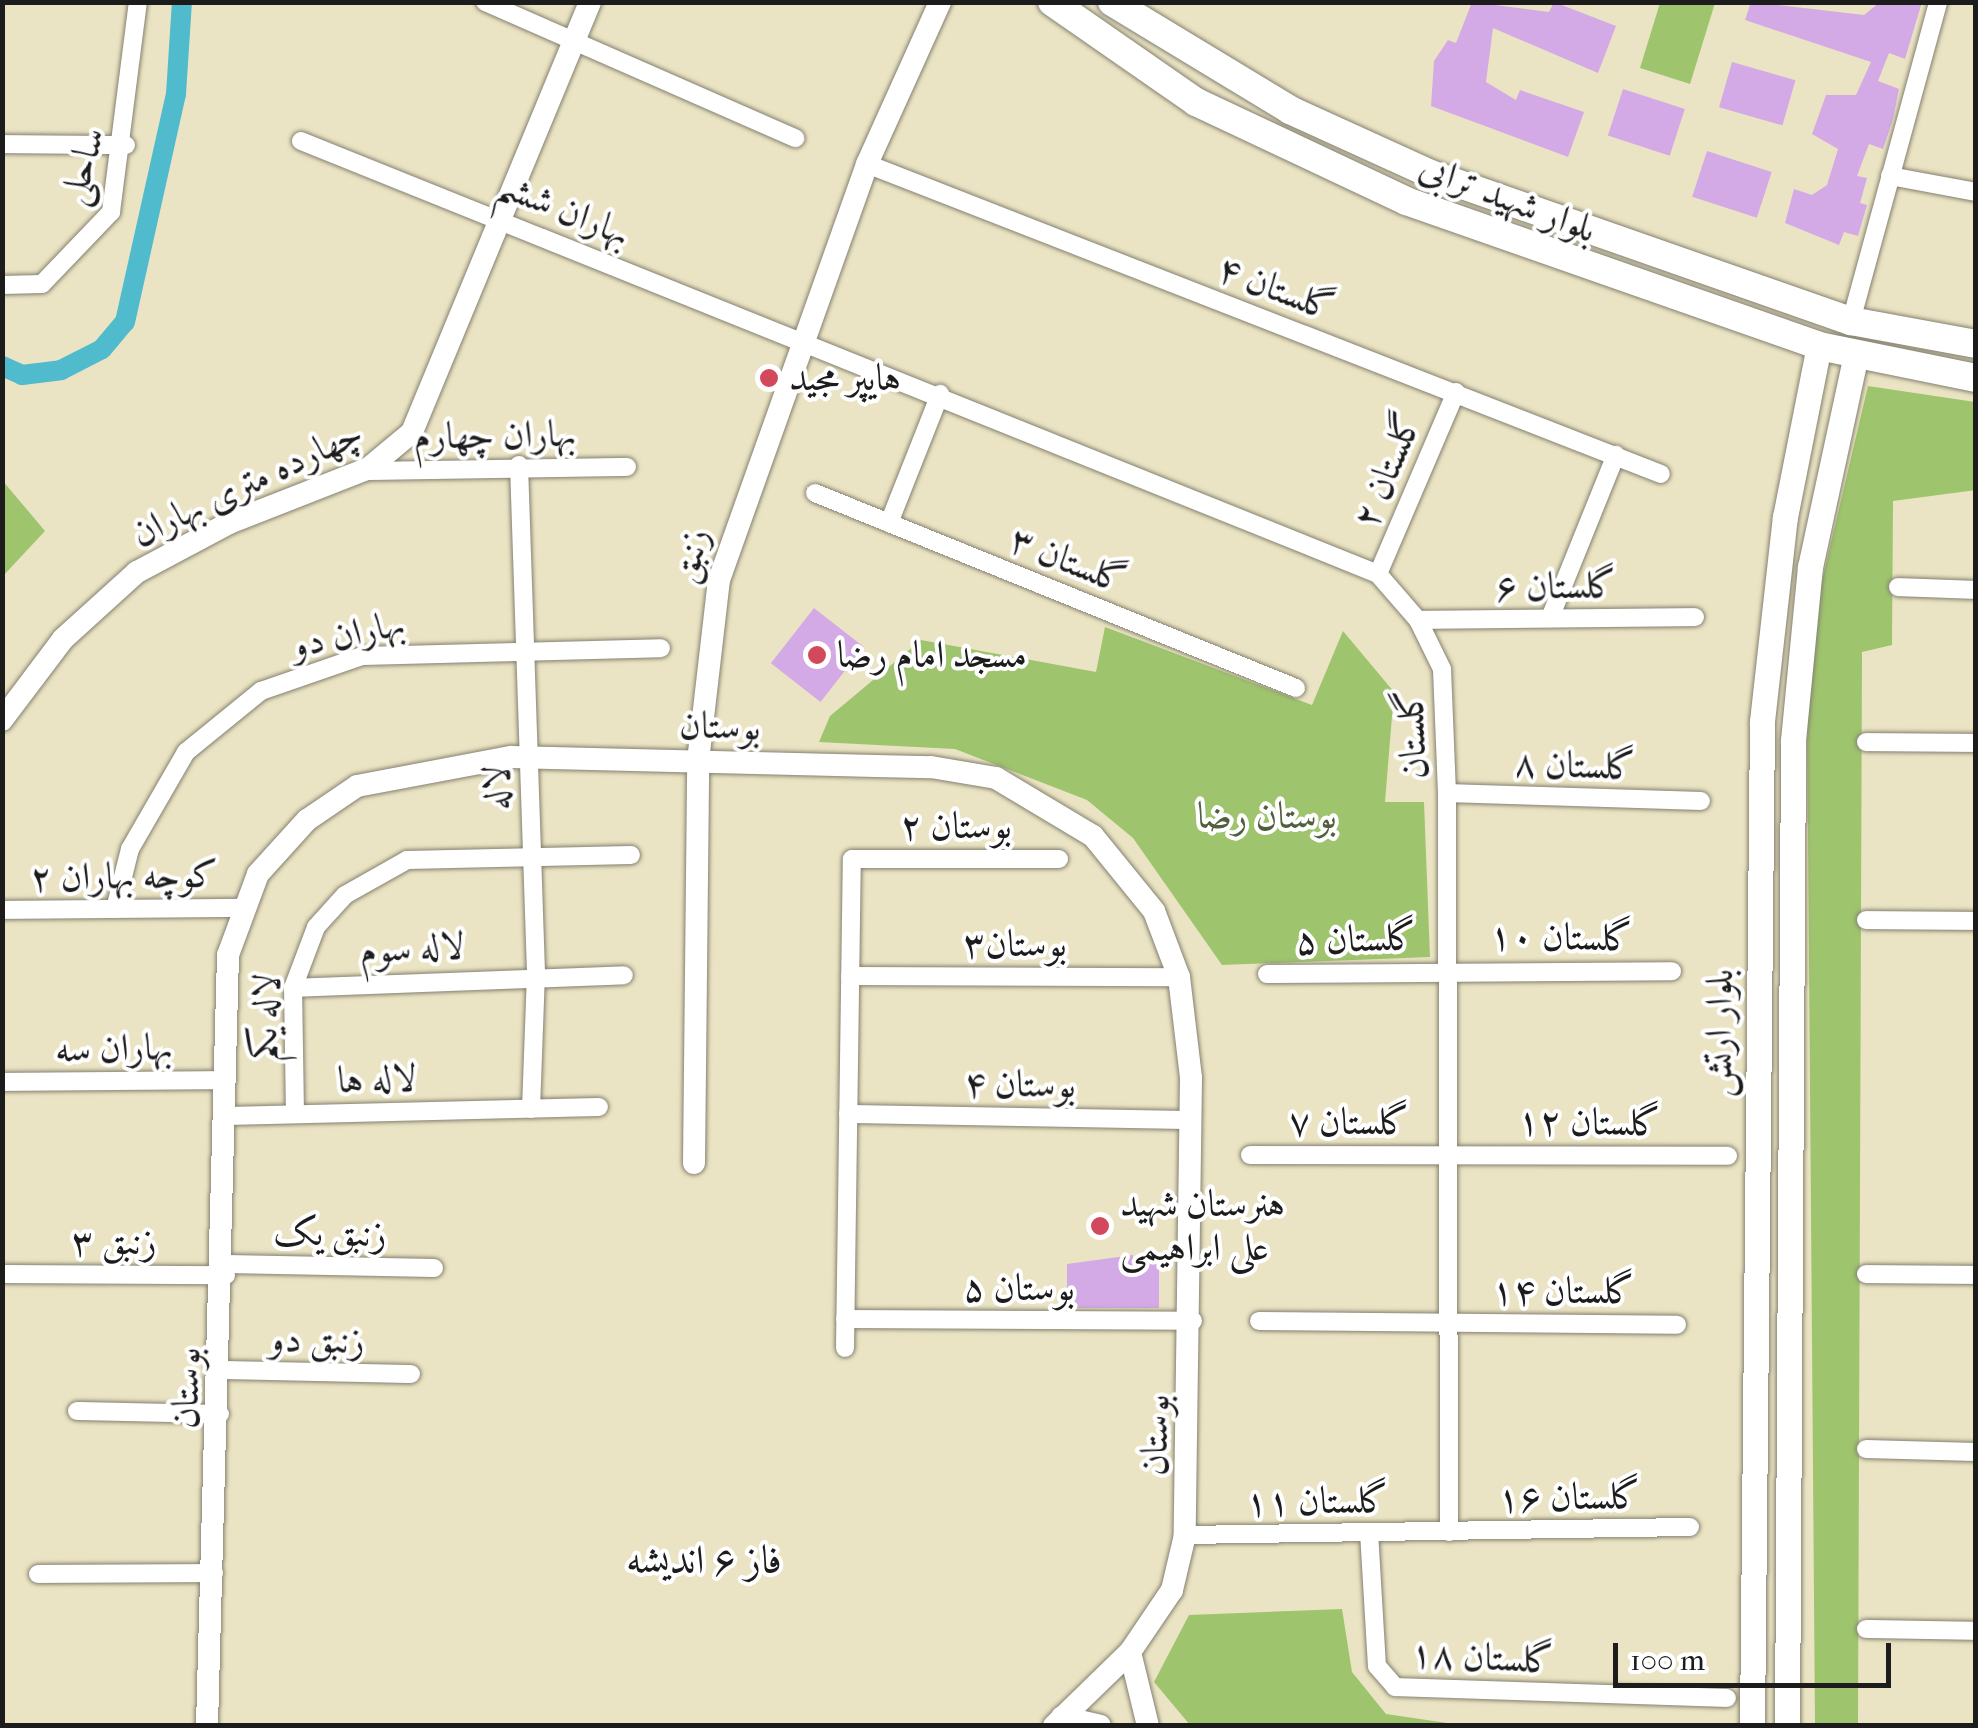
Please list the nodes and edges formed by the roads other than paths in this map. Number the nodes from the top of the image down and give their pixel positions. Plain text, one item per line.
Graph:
1 (138, 2) edge
2 (485, 2) edge
3 (590, 2) edge
4 (940, 2) edge
5 (1052, 2) edge
6 (1112, 2) edge
7 (1938, 2) edge
8 (574, 39) junction
9 (795, 138) dead end
10 (301, 141) dead end
11 (2, 144) edge
12 (126, 144) junction
13 (867, 164) junction
14 (1890, 176) junction
15 (1976, 192) edge
16 (503, 219) junction
17 (2, 286) edge
18 (1851, 321) junction
19 (802, 340) junction
20 (1976, 344) edge
21 (1819, 346) junction
22 (1856, 355) junction
23 (1976, 378) edge
24 (1456, 392) junction
25 (940, 394) junction
26 (1616, 455) junction
27 (519, 465) junction
28 (627, 467) dead end
29 (363, 471) junction
30 (1661, 474) dead end
31 (815, 494) dead end
32 (889, 523) junction
33 (1378, 574) junction
34 (1898, 587) dead end
35 (1976, 590) edge
36 (1695, 617) dead end
37 (1550, 618) junction
38 (1418, 620) junction
39 (525, 648) junction
40 (661, 648) dead end
41 (1296, 688) dead end
42 (2, 720) edge
43 (1866, 742) dead end
44 (1976, 743) edge
45 (528, 757) junction
46 (698, 761) junction
47 (1447, 794) junction
48 (1700, 802) dead end
49 (532, 853) junction
50 (631, 855) dead end
51 (1059, 859) dead end
52 (246, 908) junction
53 (115, 909) junction
54 (2, 910) edge
55 (1866, 920) dead end
56 (1976, 921) edge
57 (1448, 968) junction
58 (1672, 971) dead end
59 (536, 974) junction
60 (1267, 974) dead end
61 (624, 975) dead end
62 (850, 976) junction
63 (1179, 977) junction
64 (292, 988) junction
65 (226, 1080) junction
66 (2, 1082) edge
67 (600, 1107) dead end
68 (531, 1109) junction
69 (295, 1114) junction
70 (848, 1114) junction
71 (226, 1116) junction
72 (1191, 1120) junction
73 (1449, 1153) junction
74 (1789, 1153) junction
75 (1741, 1154) junction
76 (1250, 1155) dead end
77 (694, 1164) dead end
78 (434, 1268) dead end
79 (226, 1270) junction
80 (2, 1274) edge
81 (1866, 1274) dead end
82 (1976, 1275) edge
83 (845, 1319) junction
84 (1193, 1321) junction
85 (1259, 1321) dead end
86 (1449, 1323) junction
87 (1677, 1325) dead end
88 (845, 1348) dead end
89 (222, 1370) junction
90 (411, 1374) dead end
91 (78, 1411) dead end
92 (220, 1414) junction
93 (1866, 1449) dead end
94 (1976, 1452) edge
95 (1690, 1528) dead end
96 (1368, 1532) junction
97 (1449, 1532) junction
98 (1185, 1534) junction
99 (38, 1574) dead end
100 (214, 1574) junction
101 (1866, 1628) dead end
102 (1976, 1631) edge
103 (1130, 1652) junction
104 (1727, 1698) dead end
105 (1058, 1721) edge
106 (206, 1726) edge
107 (1100, 1726) edge
108 (1148, 1726) edge
109 (1752, 1726) edge
110 (1787, 1726) edge

1 - 12 street, ساحلی
2 - 8 street
3 - 8 street, چهارده متری بهاران
4 - 13 street, زنبق
5 - 21 main road, بلوار شهید ترابی
6 - 18 main road, بلوار شهید ترابی
7 - 14 street
8 - 9 street
8 - 16 street, چهارده متری بهاران
10 - 16 street, بهاران ششم
11 - 12 street
12 - 17 street, ساحلی
13 - 19 street, زنبق
13 - 24 street, گلستان ۴
14 - 15 street
14 - 18 street
16 - 19 street, بهاران ششم
16 - 29 street, چهارده متری بهاران
18 - 20 main road, بلوار شهید ترابی
18 - 21 main road
18 - 22 main road
19 - 25 street, گلستان
19 - 46 street, زنبق
21 - 22 main road, بلوار شهید ترابی
21 - 75 main road, بلوار ارتش
22 - 23 main road, بلوار شهید ترابی
22 - 74 main road, بلوار ارتش
24 - 26 street, گلستان ۴
24 - 33 street, گلستان ۲
25 - 32 street
25 - 33 street, گلستان
26 - 30 street, گلستان ۴
26 - 37 street
27 - 28 street, بهاران چهارم
27 - 29 street, بهاران چهارم
27 - 39 street, لاله
29 - 42 street, چهارده متری بهاران
31 - 32 street, گلستان ۳
32 - 41 street, گلستان ۳
33 - 38 street, گلستان
34 - 35 street
36 - 37 street, گلستان ۶
37 - 38 street, گلستان ۶
38 - 47 street, گلستان
39 - 40 street, بهاران دو
39 - 45 street, لاله
39 - 53 street, بهاران دو
43 - 44 street
45 - 46 street, بوستان
45 - 49 street, لاله
45 - 52 street, بوستان
46 - 63 street, بوستان
46 - 77 street, زنبق
47 - 48 street, گلستان ۸
47 - 57 street, گلستان
49 - 50 street, لاله یکم
49 - 59 street, لاله
49 - 64 street, لاله یکم
51 - 62 street, بوستان ۲
52 - 53 street, کوچه بهاران ۲
52 - 65 street, بوستان
53 - 54 street, کوچه بهاران ۲
55 - 56 street
57 - 58 street, گلستان ۱۰
57 - 60 street, گلستان ۵
57 - 73 street, گلستان
59 - 61 street, لاله سوم
59 - 64 street, لاله سوم
59 - 68 street, لاله
62 - 63 street, بوستان۳
62 - 70 street
63 - 72 street, بوستان
64 - 69 street, لاله یکم
65 - 66 street, بهاران سه
65 - 71 street, بوستان
67 - 68 street, لاله ها
68 - 69 street, لاله ها
69 - 71 street, لاله ها
70 - 72 street, بوستان ۴
70 - 83 street
71 - 79 street, بوستان
72 - 84 street, بوستان
73 - 75 street, گلستان ۱۲
73 - 76 street, گلستان ۷
73 - 86 street, گلستان
74 - 75 main road
74 - 110 main road, بلوار ارتش
75 - 109 main road, بلوار ارتش
78 - 79 street, زنبق یک
79 - 80 street, زنبق ۳
79 - 89 street, بوستان
81 - 82 street
83 - 84 street, بوستان ۵
83 - 88 street
84 - 98 street, بوستان
85 - 86 street, گلستان ۱۴
86 - 87 street, گلستان ۱۴
86 - 97 street, گلستان
89 - 90 street, زنبق دو
89 - 92 street, بوستان
91 - 92 street
92 - 100 street, بوستان
93 - 94 street
95 - 97 street, گلستان ۱۶
96 - 97 street, گلستان ۱۱
96 - 98 street, گلستان ۱۱
96 - 104 street, گلستان ۱۸
98 - 103 street, بوستان
99 - 100 street
100 - 106 street, بوستان
101 - 102 street
103 - 105 street, بوستان
103 - 108 street
105 - 107 street

